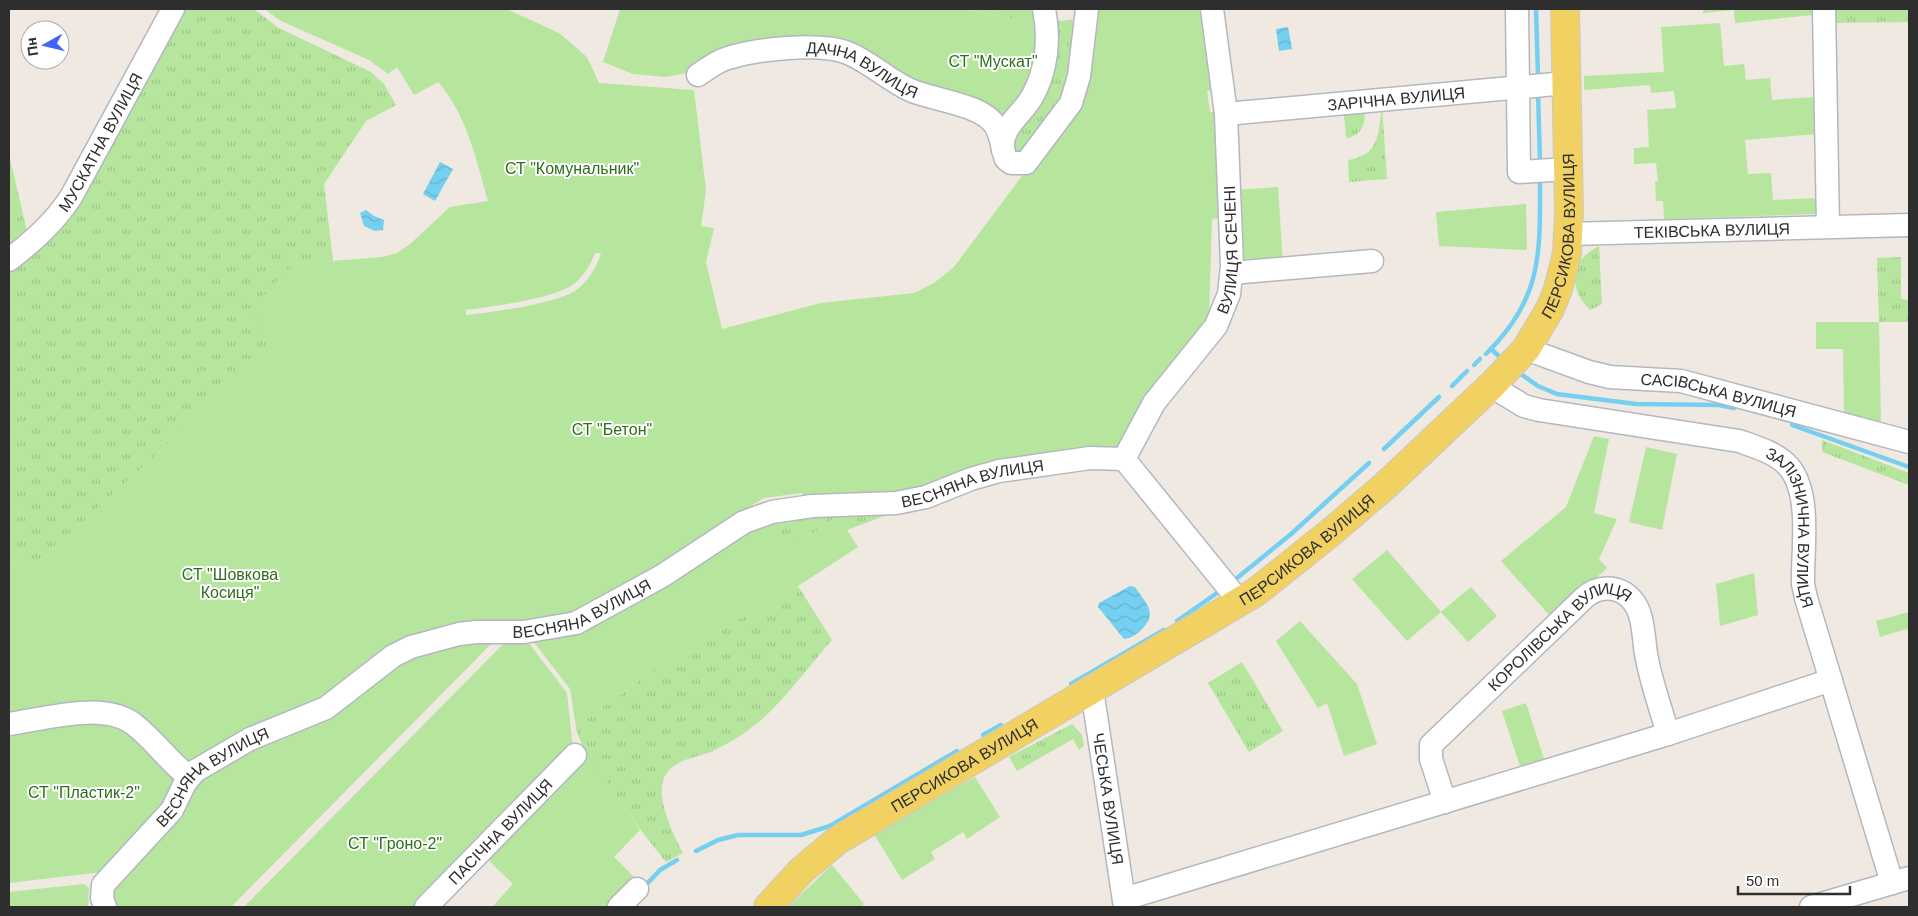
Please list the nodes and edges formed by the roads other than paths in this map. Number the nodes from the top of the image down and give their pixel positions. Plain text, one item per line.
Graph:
1 (173, 9) edge
2 (1044, 9) edge
3 (1087, 9) edge
4 (1212, 9) edge
5 (1517, 9) edge
6 (1564, 9) edge
7 (1824, 9) edge
8 (698, 75) dead end
9 (1566, 83) junction
10 (1518, 87) junction
11 (1226, 114) junction
12 (1004, 154) junction
13 (1568, 169) junction
14 (1909, 225) edge
15 (1828, 226) junction
16 (1567, 244) junction
17 (9, 260) edge
18 (1372, 261) dead end
19 (1232, 273) junction
20 (1526, 349) junction
21 (1491, 386) junction
22 (1909, 442) edge
23 (1124, 459) junction
24 (1240, 602) junction
25 (1831, 680) junction
26 (1092, 690) junction
27 (9, 724) edge
28 (1668, 734) junction
29 (575, 755) dead end
30 (189, 777) junction
31 (1445, 802) junction
32 (1901, 880) edge
33 (637, 889) dead end
34 (1124, 903) edge
35 (105, 907) edge
36 (426, 907) edge
37 (619, 907) edge
38 (768, 907) edge
39 (1811, 907) edge

1 - 17 street, МУСКАТНА ВУЛИЦЯ
2 - 12 street
3 - 12 street
4 - 11 street, ВУЛИЦЯ СЕЧЕНІ
5 - 10 street
6 - 9 main road, ПЕРСИКОВА ВУЛИЦЯ
7 - 15 street
8 - 12 street, ДАЧНА ВУЛИЦЯ
9 - 10 street, ЗАРІЧНА ВУЛИЦЯ
9 - 13 main road, ПЕРСИКОВА ВУЛИЦЯ
10 - 11 street, ЗАРІЧНА ВУЛИЦЯ
10 - 13 street
11 - 19 street, ВУЛИЦЯ СЕЧЕНІ
13 - 16 main road, ПЕРСИКОВА ВУЛИЦЯ
14 - 15 street, ТЕКІВСЬКА ВУЛИЦЯ
15 - 16 street, ТЕКІВСЬКА ВУЛИЦЯ
16 - 20 main road, ПЕРСИКОВА ВУЛИЦЯ
18 - 19 street
19 - 23 street, ВУЛИЦЯ СЕЧЕНІ
20 - 21 main road, ПЕРСИКОВА ВУЛИЦЯ
20 - 22 street, САСІВСЬКА ВУЛИЦЯ
21 - 24 main road, ПЕРСИКОВА ВУЛИЦЯ
21 - 25 street, ЗАЛІЗНИЧНА ВУЛИЦЯ
23 - 24 street
23 - 30 street, ВЕСНЯНА ВУЛИЦЯ
24 - 26 main road, ПЕРСИКОВА ВУЛИЦЯ
25 - 28 street
25 - 32 street, ЗАЛІЗНИЧНА ВУЛИЦЯ
26 - 34 street, ЧЕСЬКА ВУЛИЦЯ
26 - 38 main road, ПЕРСИКОВА ВУЛИЦЯ
27 - 30 street
28 - 31 street
28 - 31 street, КОРОЛІВСЬКА ВУЛИЦЯ
29 - 36 street, ПАСІЧНА ВУЛИЦЯ
30 - 35 street, ВЕСНЯНА ВУЛИЦЯ
31 - 34 street
32 - 39 street
33 - 37 street

